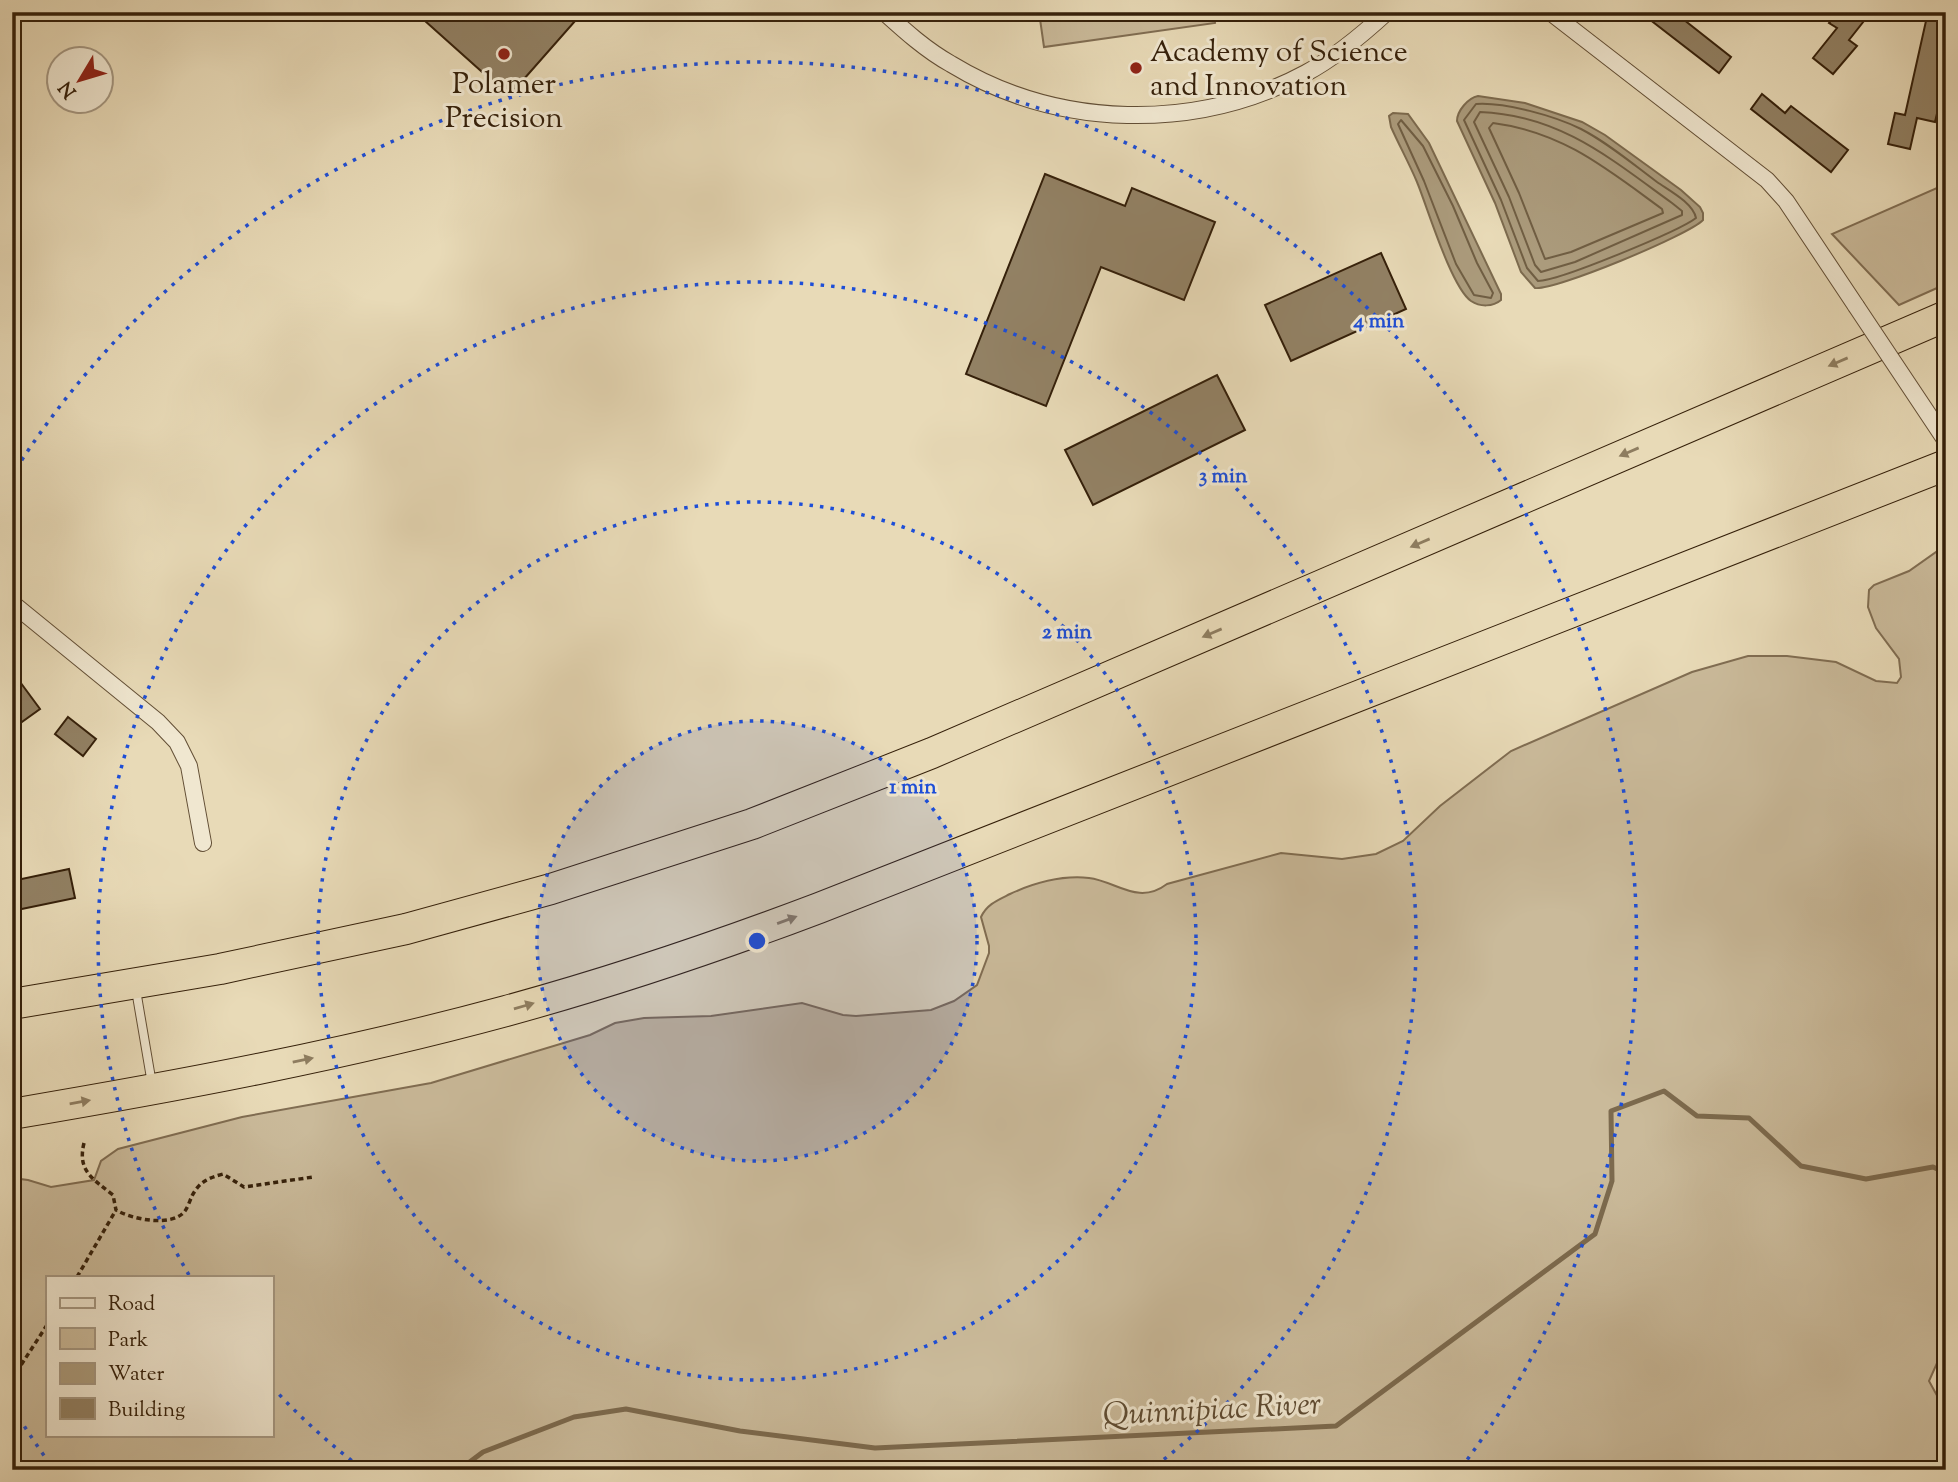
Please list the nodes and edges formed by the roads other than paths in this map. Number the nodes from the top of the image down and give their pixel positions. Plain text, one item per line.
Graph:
1 (884, 12) edge
2 (1387, 12) edge
3 (1550, 12) edge
4 (1946, 316) edge
5 (1946, 441) edge
6 (1946, 465) edge
7 (12, 603) edge
8 (203, 843) dead end
9 (135, 984) junction
10 (12, 1004) edge
11 (152, 1089) junction
12 (12, 1114) edge

1 - 2 street
3 - 5 street, bridge
4 -> 9 highway
11 -> 6 highway
7 - 8 street
9 - 10 highway
9 - 11 lane
12 -> 11 highway

